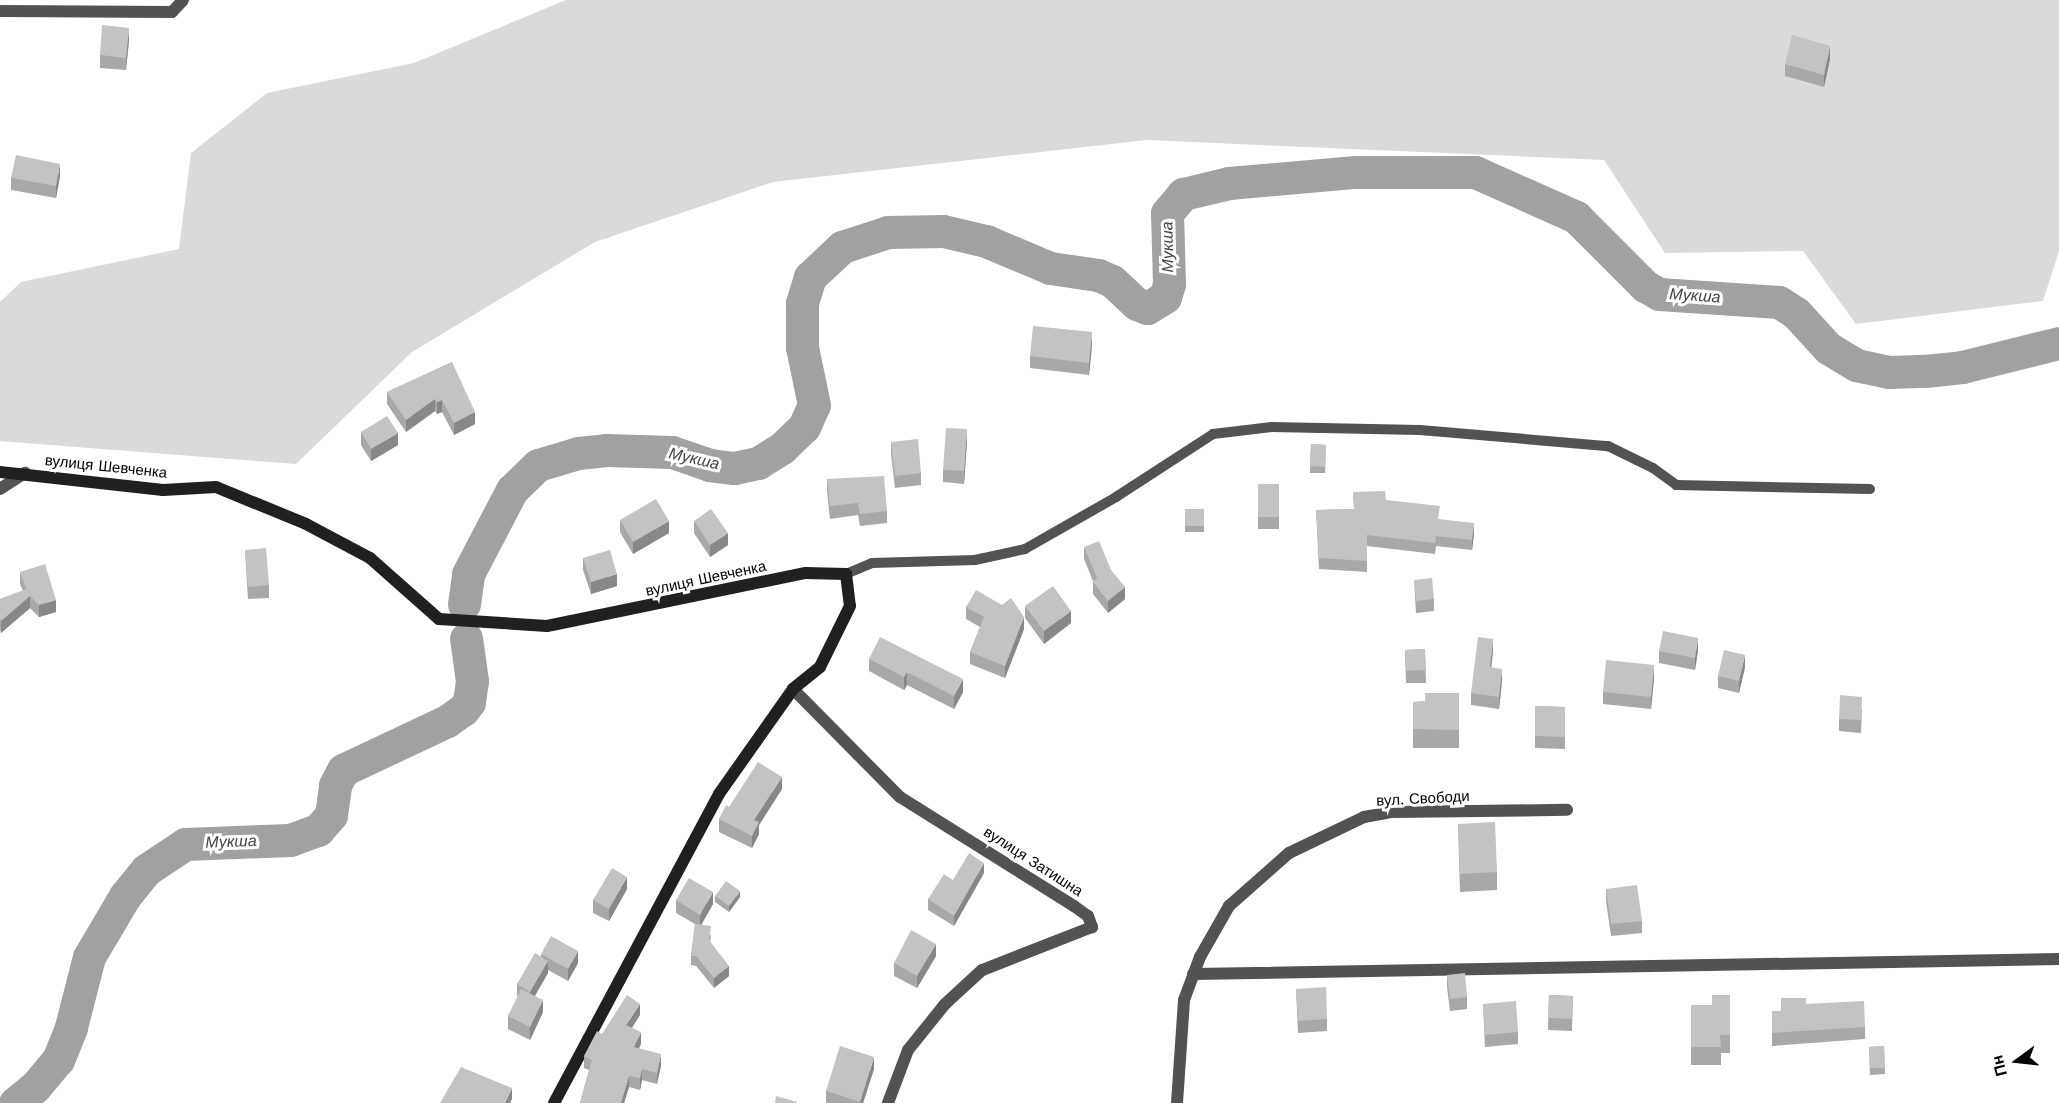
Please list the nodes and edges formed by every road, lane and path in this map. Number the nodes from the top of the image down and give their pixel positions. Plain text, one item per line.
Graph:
1 (183, 0) edge
2 (0, 11) edge
3 (0, 472) edge
4 (25, 473) junction
5 (0, 489) edge
6 (1870, 489) dead end
7 (846, 574) junction
8 (793, 689) junction
9 (1567, 810) dead end
10 (2059, 959) edge
11 (1193, 974) junction
12 (554, 1103) edge
13 (888, 1103) edge
14 (1177, 1103) edge

1 - 2 street
3 - 4 street, вулиця Шевченка
4 - 5 street
4 - 7 street, вулиця Шевченка
6 - 7 lane
7 - 8 street
8 - 12 street
8 - 13 street, вулиця Затишна
9 - 11 street, вул. Свободи
10 - 11 street
11 - 14 street, вул. Свободи

